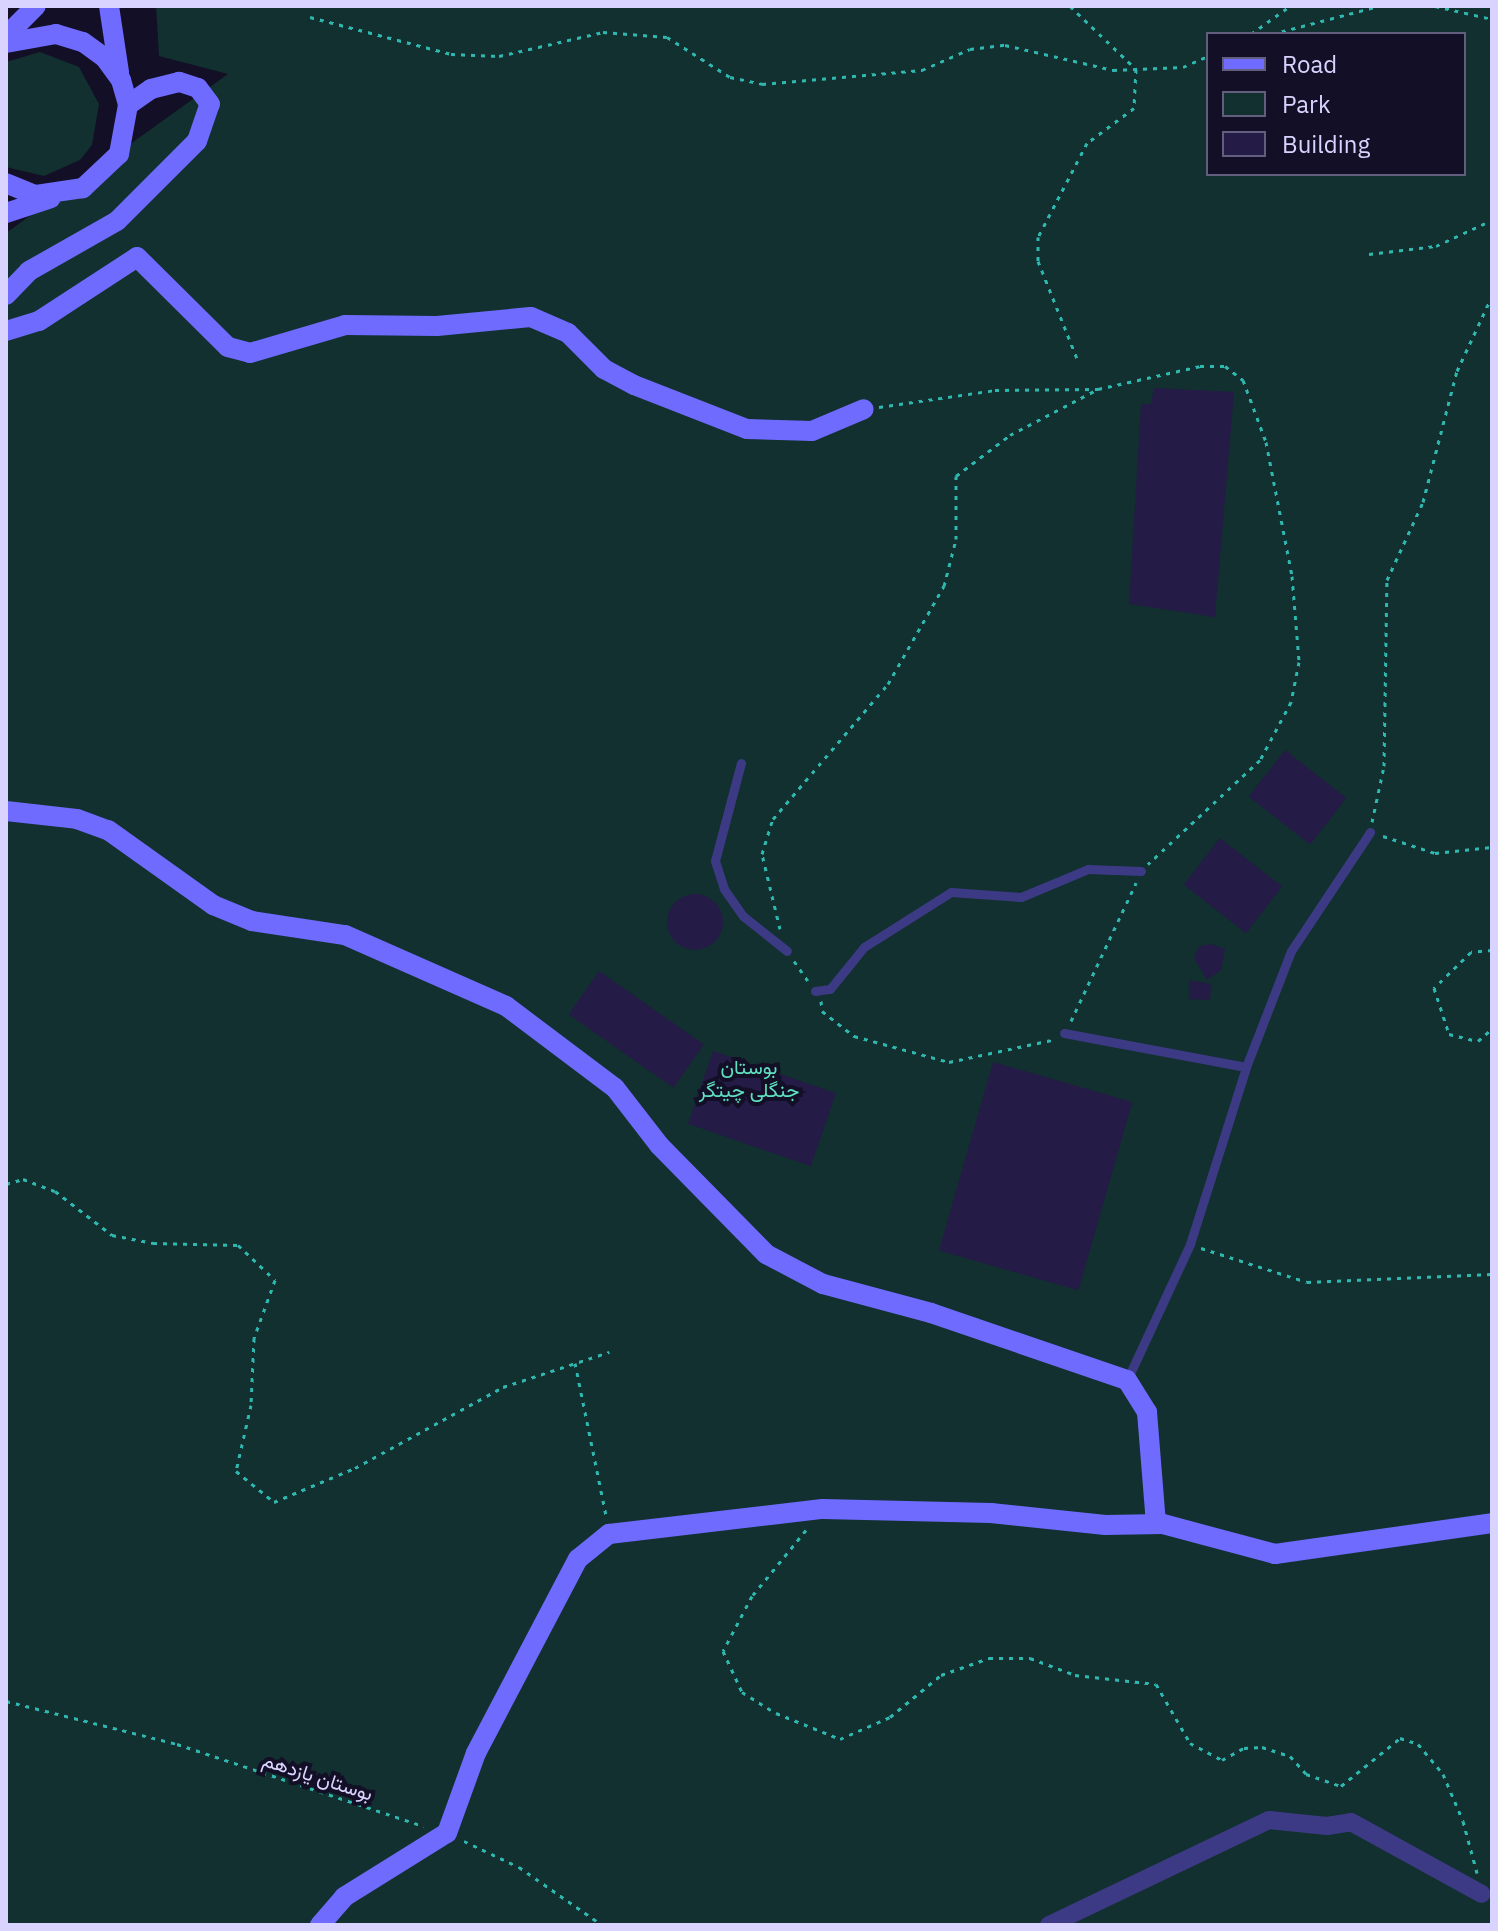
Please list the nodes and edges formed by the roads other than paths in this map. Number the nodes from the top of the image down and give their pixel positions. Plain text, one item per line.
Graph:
1 (36, 6) edge
2 (109, 6) edge
3 (6, 36) edge
4 (6, 43) edge
5 (121, 80) junction
6 (128, 105) junction
7 (6, 183) edge
8 (59, 195) junction
9 (6, 213) edge
10 (6, 295) edge
11 (6, 331) edge
12 (864, 409) road end
13 (741, 763) dead end
14 (6, 811) edge
15 (1370, 832) road end
16 (1141, 871) road end
17 (787, 951) road end
18 (815, 991) road end
19 (1064, 1033) road end
20 (1246, 1067) junction
21 (1127, 1380) junction
22 (1156, 1523) junction
23 (1492, 1523) edge
24 (1482, 1894) road end
25 (320, 1925) edge
26 (1049, 1925) edge

1 - 3 street
2 - 5 street
4 - 5 street
5 - 6 street
6 - 8 street
6 - 10 street
7 - 8 street
8 - 9 street
11 - 12 street
13 - 17 lane
14 - 21 street
15 - 20 lane
16 - 18 lane
19 - 20 lane
20 - 21 lane
21 - 22 street
22 - 23 street
22 - 25 street
24 - 26 street

